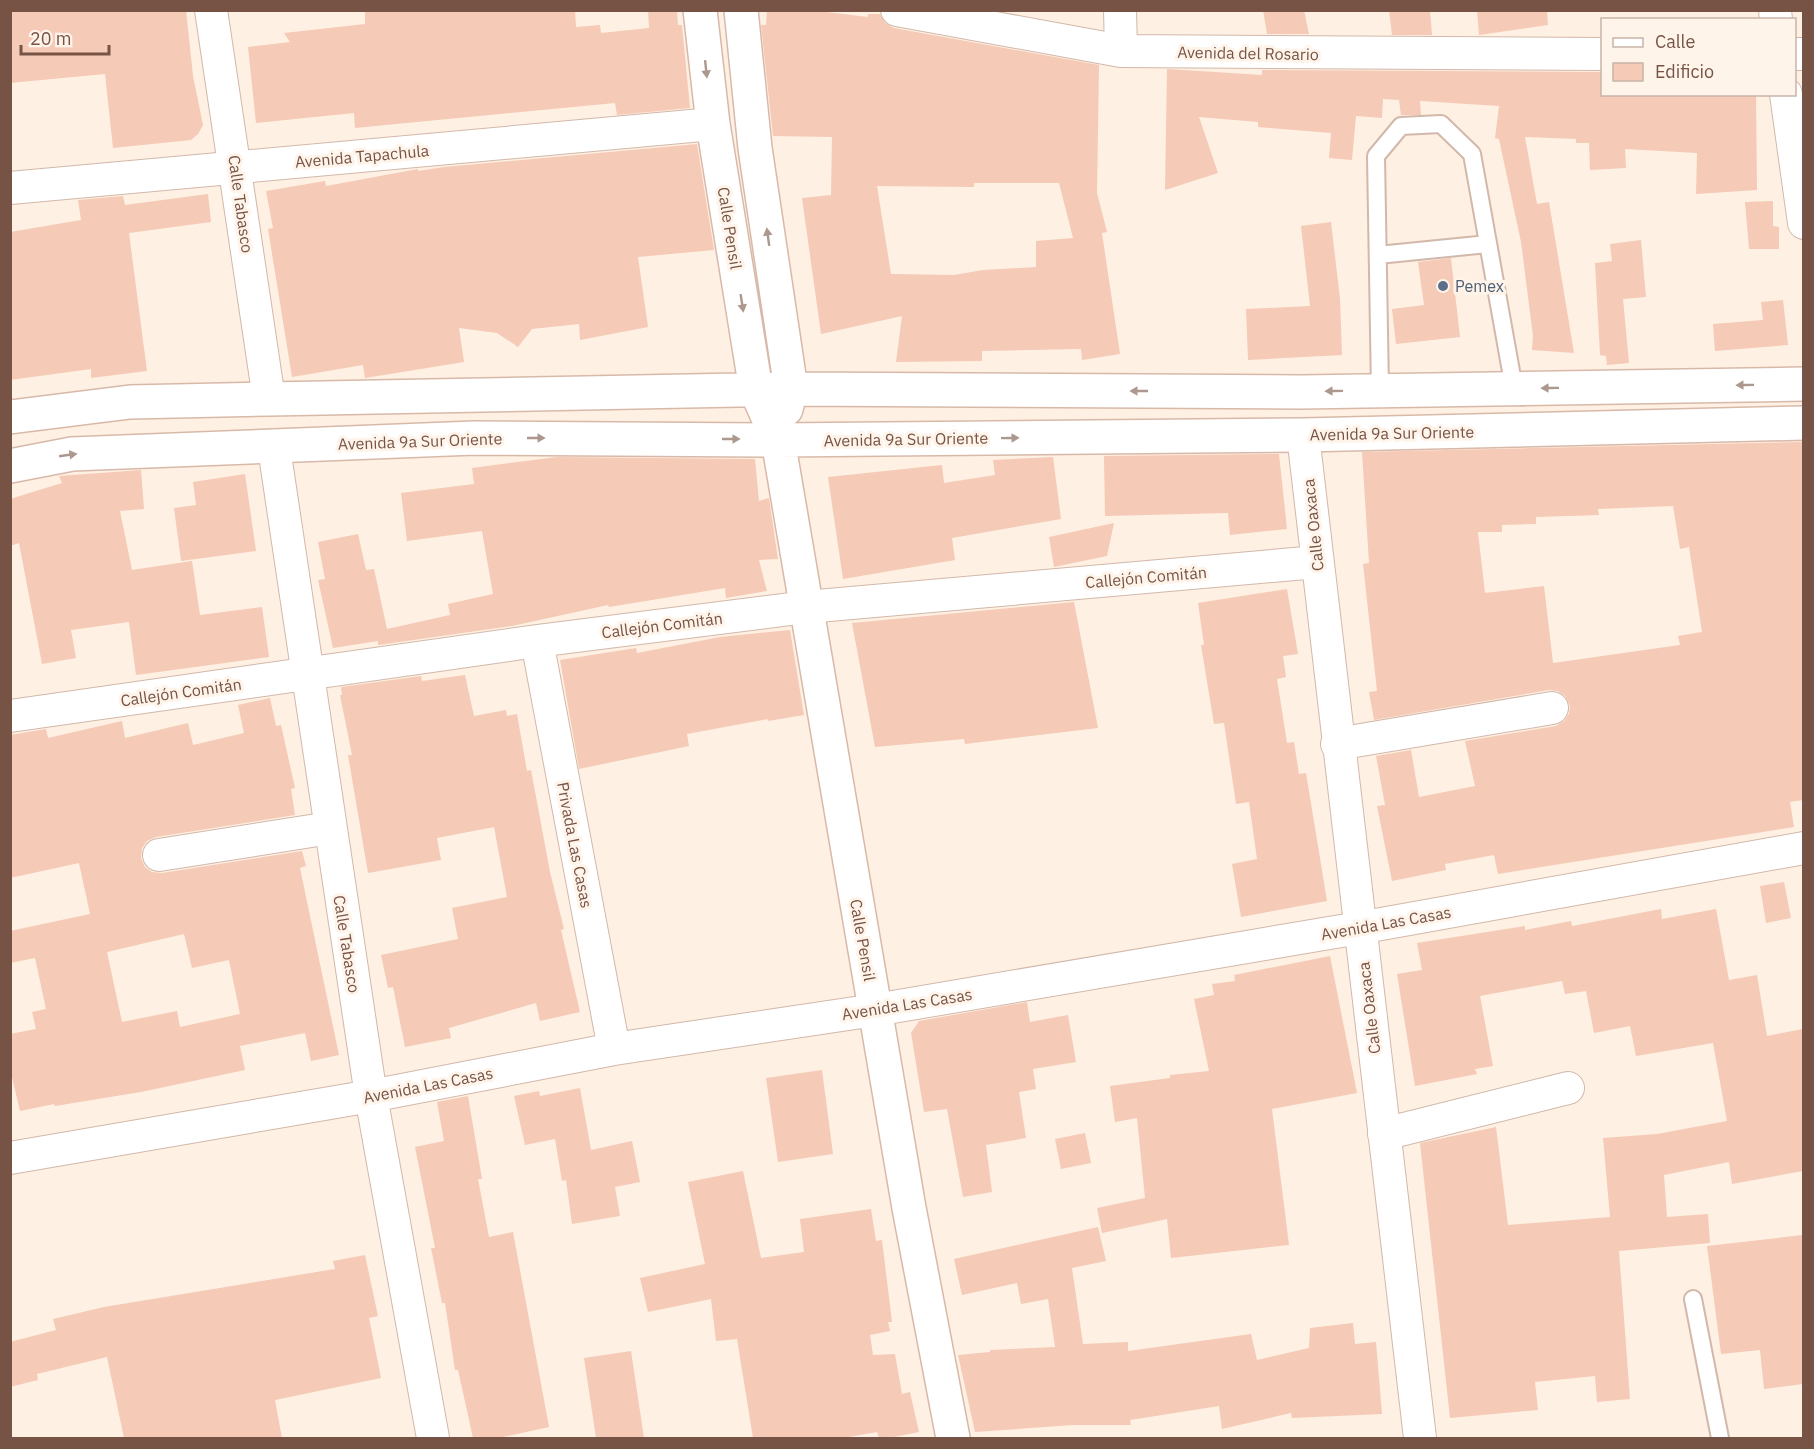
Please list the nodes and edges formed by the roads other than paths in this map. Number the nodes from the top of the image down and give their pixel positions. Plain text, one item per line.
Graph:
1 (211, 10) edge
2 (700, 10) edge
3 (741, 10) edge
4 (897, 10) edge
5 (1120, 10) edge
6 (1121, 51) junction
7 (1601, 54) edge
8 (1786, 96) edge
9 (713, 124) junction
10 (236, 168) junction
11 (10, 188) edge
12 (1803, 223) edge
13 (1488, 244) junction
14 (1378, 255) junction
15 (1803, 384) edge
16 (1514, 388) junction
17 (790, 389) junction
18 (756, 390) junction
19 (1380, 390) junction
20 (268, 399) junction
21 (10, 417) edge
22 (1803, 423) edge
23 (1303, 435) junction
24 (778, 440) junction
25 (274, 447) junction
26 (10, 466) edge
27 (1317, 562) junction
28 (806, 607) junction
29 (537, 641) junction
30 (306, 675) junction
31 (1552, 708) dead end
32 (10, 716) edge
33 (1337, 744) junction
34 (330, 828) junction
35 (1803, 849) edge
36 (159, 855) dead end
37 (1359, 928) junction
38 (875, 1010) junction
39 (614, 1049) junction
40 (1568, 1088) dead end
41 (371, 1096) junction
42 (1384, 1134) junction
43 (10, 1158) edge
44 (1693, 1299) dead end
45 (433, 1438) edge
46 (953, 1438) edge
47 (1420, 1438) edge
48 (1720, 1438) edge

1 - 10 street, Calle Tabasco
2 -> 9 main road, Calle Pensil
17 -> 3 main road, Calle Pensil
4 - 6 street, Avenida del Rosario
5 - 6 street
6 - 7 street, Avenida del Rosario
8 - 12 street
9 - 10 street, Avenida Tapachula
9 -> 18 main road, Calle Pensil
10 - 11 street, Avenida Tapachula
10 - 20 street, Calle Tabasco
13 - 14 lane
13 - 14 lane
13 - 16 lane
14 - 19 lane
15 -> 16 main road
16 - 19 main road
17 - 18 main road
19 -> 17 main road
17 - 24 main road, Calle Pensil
18 - 20 main road
18 - 24 main road, Calle Pensil
20 - 21 main road
22 - 23 main road, Avenida 9a Sur Oriente
24 -> 23 main road, Avenida 9a Sur Oriente
23 - 27 street, Calle Oaxaca
25 -> 24 main road, Avenida 9a Sur Oriente
24 - 28 main road, Calle Pensil
26 -> 25 main road, Avenida 9a Sur Oriente
25 - 30 street, Calle Tabasco
27 - 28 street, Callejón Comitán
27 - 33 street, Calle Oaxaca
28 - 29 street, Callejón Comitán
28 - 38 main road, Calle Pensil
29 - 30 street, Callejón Comitán
29 - 39 street, Privada Las Casas
30 - 32 street, Callejón Comitán
30 - 34 street, Calle Tabasco
31 - 33 street
33 - 37 street, Calle Oaxaca
34 - 36 street
34 - 41 street, Calle Tabasco
35 - 37 street, Avenida Las Casas
37 - 38 street, Avenida Las Casas
37 - 42 street, Calle Oaxaca
38 - 39 street, Avenida Las Casas
38 - 46 main road, Calle Pensil
39 - 41 street, Avenida Las Casas
40 - 42 street
41 - 43 street, Avenida Las Casas
41 - 45 street, Calle Tabasco
42 - 47 street, Calle Oaxaca
44 - 48 lane

